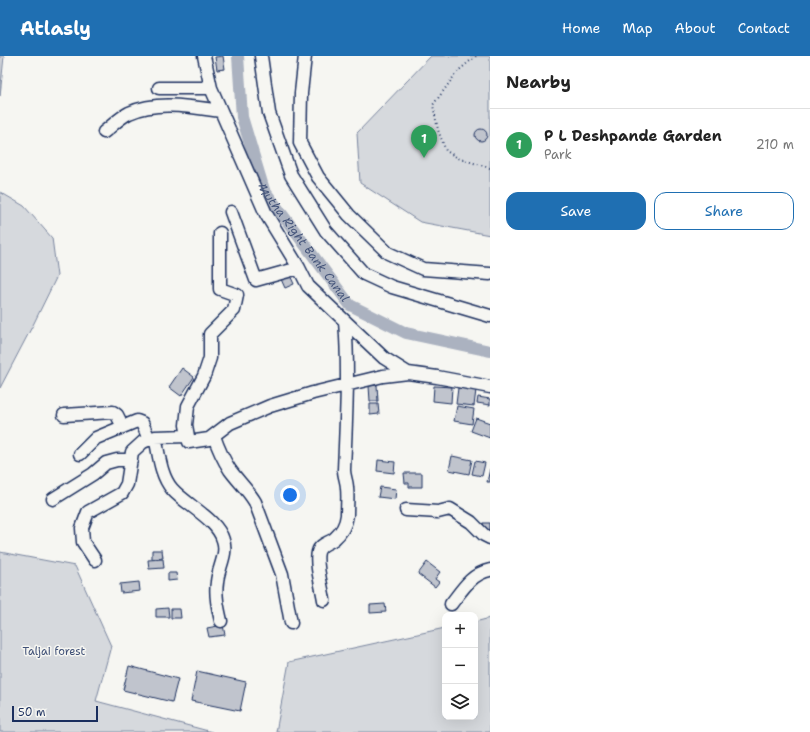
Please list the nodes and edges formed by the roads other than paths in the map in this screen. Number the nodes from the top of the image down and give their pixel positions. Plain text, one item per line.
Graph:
1 (204, 56) edge
2 (261, 56) edge
3 (305, 56) edge
4 (159, 88) dead end
5 (211, 88) junction
6 (221, 111) junction
7 (104, 132) dead end
8 (231, 212) dead end
9 (220, 233) dead end
10 (299, 268) junction
11 (490, 274) edge
12 (490, 316) edge
13 (345, 321) junction
14 (408, 373) junction
15 (346, 386) junction
16 (490, 387) edge
17 (64, 415) dead end
18 (123, 427) junction
19 (188, 436) junction
20 (214, 436) junction
21 (152, 438) junction
22 (80, 454) dead end
23 (131, 460) junction
24 (53, 500) dead end
25 (406, 510) dead end
26 (490, 538) edge
27 (95, 560) dead end
28 (490, 570) edge
29 (324, 600) dead end
30 (451, 604) dead end
31 (221, 621) dead end
32 (291, 623) dead end

1 - 5 street
2 - 12 street
3 - 11 street
4 - 5 street
5 - 6 street
6 - 7 street
6 - 10 street
8 - 10 street
9 - 19 street
10 - 13 street
13 - 14 street
13 - 15 street
14 - 15 street
14 - 16 street
15 - 20 street
15 - 29 street
17 - 18 street
18 - 21 street
18 - 22 street
19 - 20 street
19 - 21 street
20 - 32 street
21 - 23 street
21 - 31 street
23 - 24 street
23 - 27 street
25 - 26 street
28 - 30 street

